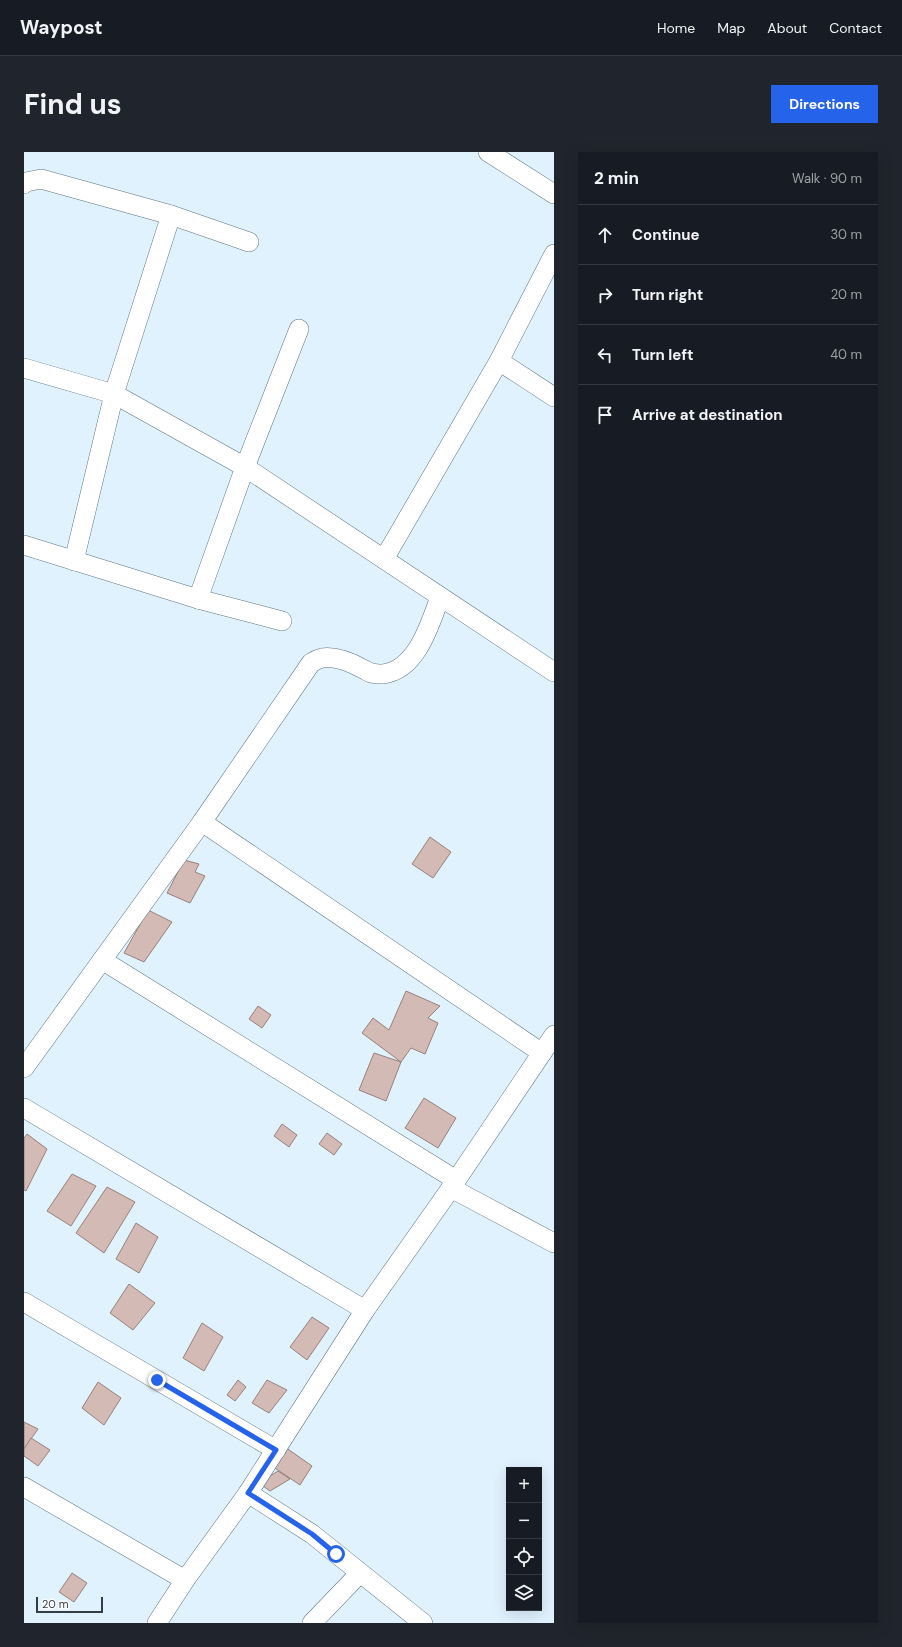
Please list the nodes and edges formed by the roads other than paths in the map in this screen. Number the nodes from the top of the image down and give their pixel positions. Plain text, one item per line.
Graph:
1 (488, 152) edge
2 (24, 184) edge
3 (554, 194) edge
4 (171, 215) junction
5 (249, 242) dead end
6 (554, 254) edge
7 (299, 329) dead end
8 (500, 361) junction
9 (24, 368) edge
10 (114, 394) junction
11 (554, 397) edge
12 (245, 467) junction
13 (24, 545) edge
14 (384, 559) junction
15 (74, 561) junction
16 (440, 597) junction
17 (198, 599) junction
18 (282, 621) dead end
19 (554, 672) edge
20 (202, 822) junction
21 (102, 960) junction
22 (554, 1035) edge
23 (542, 1053) junction
24 (24, 1068) edge
25 (24, 1108) edge
26 (453, 1184) junction
27 (554, 1242) edge
28 (24, 1302) edge
29 (365, 1310) junction
30 (276, 1450) junction
31 (24, 1487) edge
32 (248, 1493) junction
33 (360, 1573) junction
34 (185, 1580) junction
35 (157, 1623) edge
36 (312, 1623) edge
37 (423, 1623) edge

1 - 3 street
2 - 4 street
4 - 5 street
4 - 10 street
6 - 8 street
7 - 12 street
8 - 11 street
8 - 14 street
9 - 10 street
10 - 12 street
10 - 15 street
12 - 14 street
12 - 17 street
13 - 15 street
14 - 16 street
15 - 17 street
16 - 19 street
16 - 20 street
17 - 18 street
20 - 21 street
20 - 23 street
21 - 24 street
21 - 26 street
22 - 23 street
23 - 26 street
25 - 29 street
26 - 27 street
26 - 29 street
28 - 30 street
29 - 30 street
30 - 32 street
31 - 34 street
32 - 33 street
32 - 34 street
33 - 36 street
33 - 37 street
34 - 35 street

